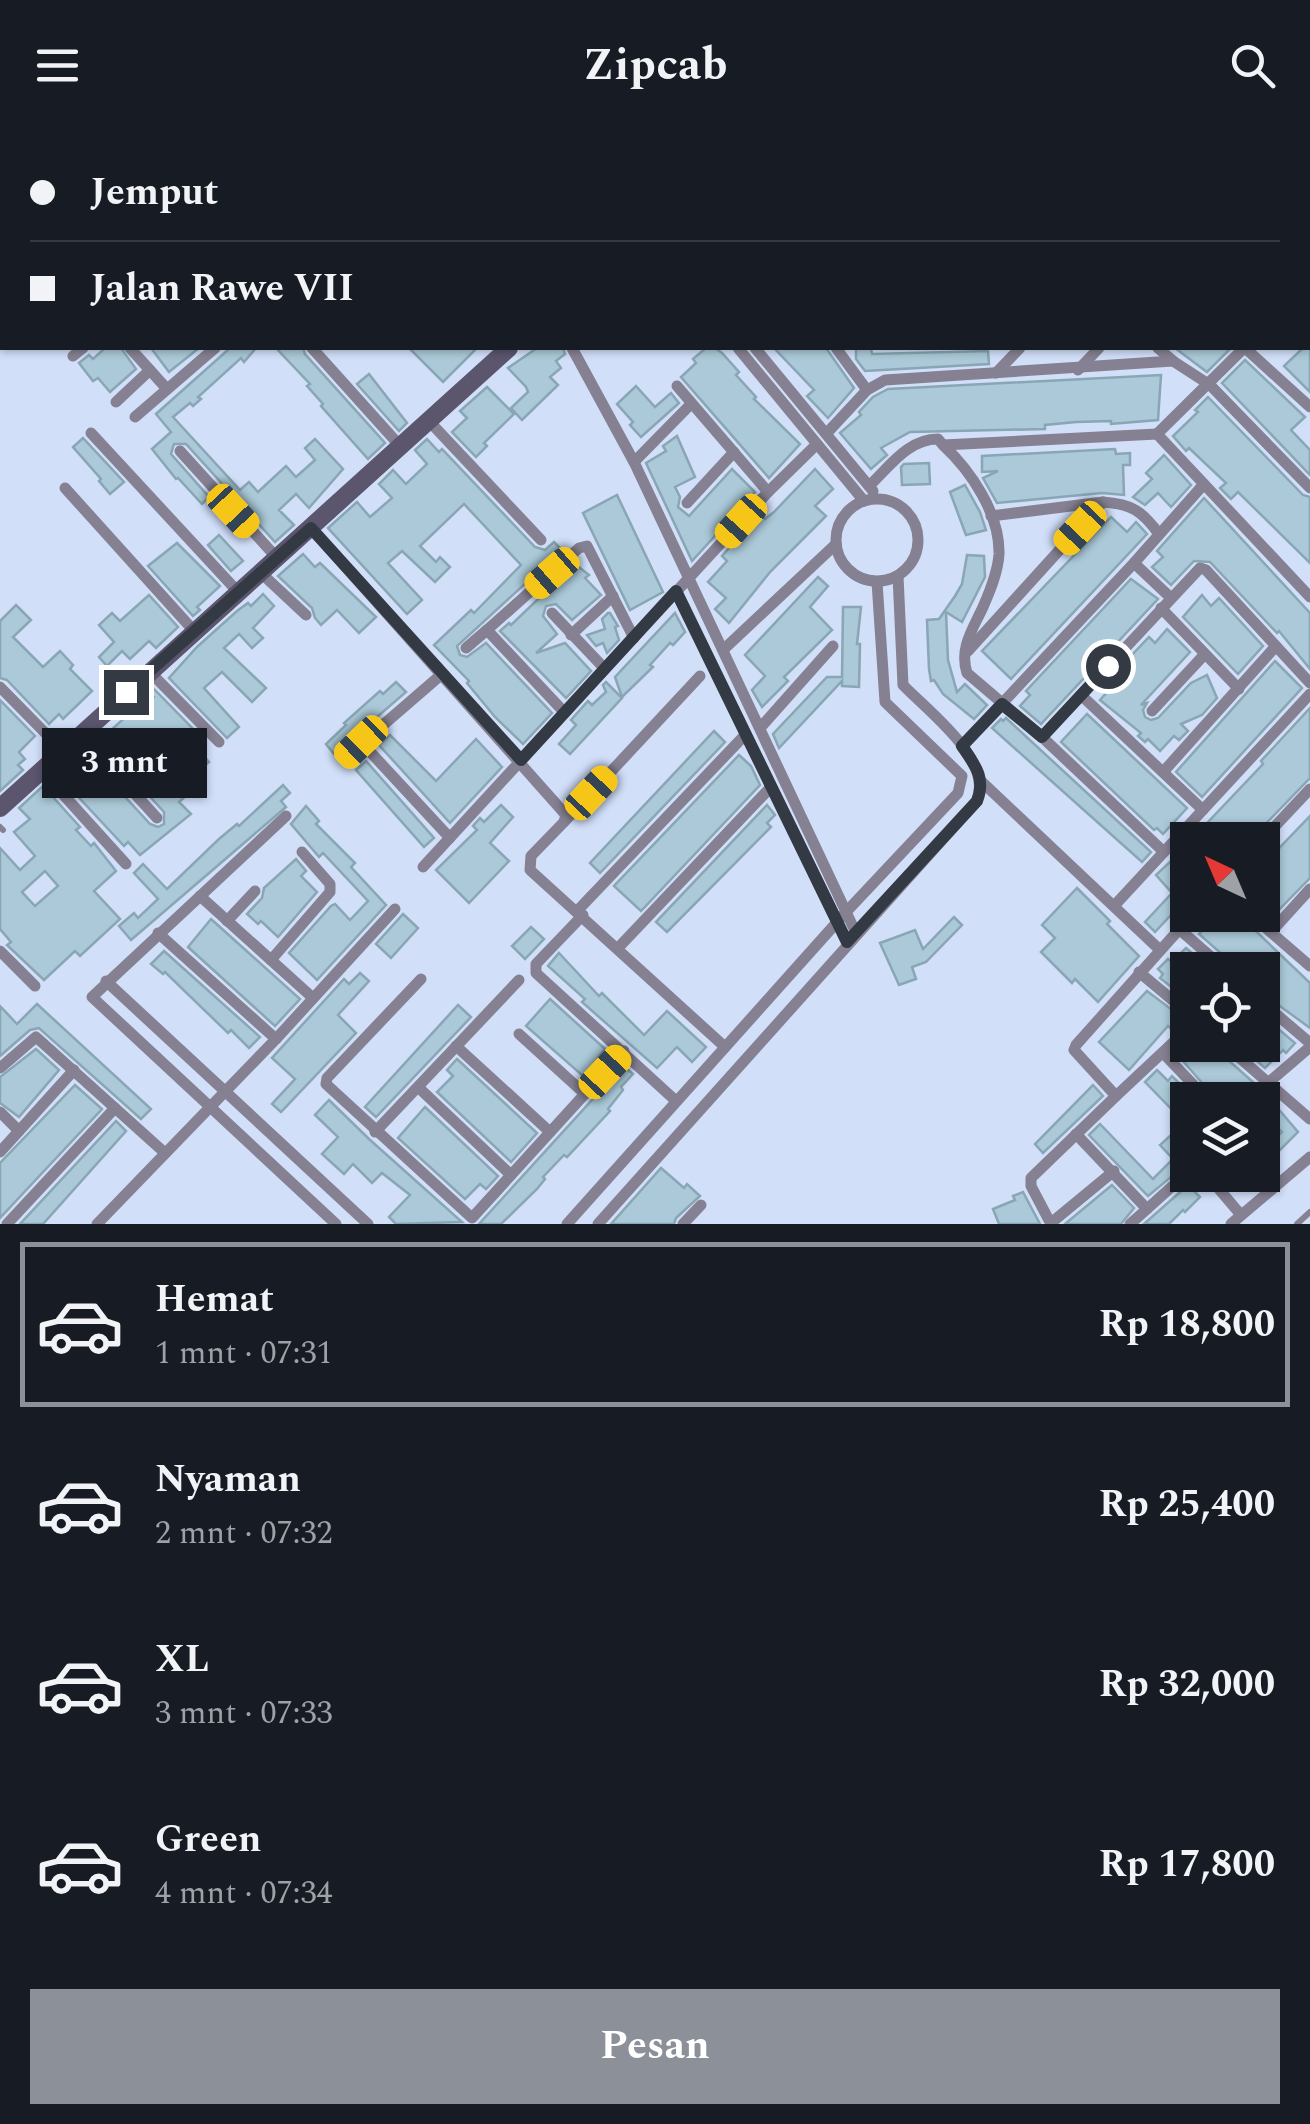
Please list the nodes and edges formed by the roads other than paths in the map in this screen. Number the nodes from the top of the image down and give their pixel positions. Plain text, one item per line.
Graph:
1 (132, 350) edge
2 (210, 350) edge
3 (314, 350) edge
4 (506, 350) edge
5 (573, 350) edge
6 (740, 350) edge
7 (757, 350) edge
8 (837, 350) edge
9 (1018, 350) edge
10 (1096, 350) edge
11 (1160, 350) edge
12 (1243, 350) edge
13 (1247, 350) edge
14 (1173, 362) junction
15 (150, 370) junction
16 (1078, 370) junction
17 (995, 374) junction
18 (1210, 384) junction
19 (677, 386) dead end
20 (167, 389) junction
21 (867, 390) junction
22 (116, 402) dead end
23 (692, 404) junction
24 (1310, 407) edge
25 (135, 417) dead end
26 (429, 422) junction
27 (91, 433) dead end
28 (1157, 434) junction
29 (822, 439) junction
30 (944, 445) junction
31 (401, 447) junction
32 (180, 451) dead end
33 (734, 452) junction
34 (634, 462) junction
35 (1204, 484) junction
36 (869, 486) junction
37 (65, 488) dead end
38 (1310, 488) edge
39 (768, 492) junction
40 (879, 498) junction
41 (864, 501) junction
42 (1103, 502) junction
43 (686, 503) dead end
44 (991, 516) junction
45 (311, 528) junction
46 (1159, 534) junction
47 (541, 540) dead end
48 (836, 544) junction
49 (277, 558) junction
50 (1134, 563) junction
51 (262, 573) junction
52 (898, 576) junction
53 (688, 578) junction
54 (877, 582) junction
55 (676, 591) junction
56 (239, 593) junction
57 (613, 596) junction
58 (1171, 598) junction
59 (1310, 598) edge
60 (1161, 608) junction
61 (552, 613) dead end
62 (306, 615) dead end
63 (487, 630) junction
64 (194, 631) junction
65 (571, 635) junction
66 (634, 638) junction
67 (833, 646) dead end
68 (1276, 646) junction
69 (466, 648) dead end
70 (723, 650) junction
71 (964, 654) junction
72 (1204, 655) junction
73 (605, 669) junction
74 (149, 671) junction
75 (442, 674) junction
76 (700, 676) dead end
77 (1310, 682) edge
78 (0, 687) edge
79 (1239, 689) junction
80 (1310, 694) edge
81 (1081, 695) junction
82 (1002, 704) junction
83 (1152, 710) dead end
84 (564, 713) junction
85 (760, 728) junction
86 (80, 734) junction
87 (744, 736) junction
88 (1042, 737) junction
89 (219, 742) dead end
90 (361, 742) junction
91 (962, 746) junction
92 (62, 750) junction
93 (346, 757) dead end
94 (521, 760) junction
95 (41, 770) junction
96 (1164, 771) junction
97 (982, 782) junction
98 (770, 788) junction
99 (1310, 789) edge
100 (0, 808) edge
101 (1203, 810) junction
102 (286, 816) dead end
103 (157, 818) dead end
104 (564, 822) junction
105 (1279, 822) edge
106 (450, 838) junction
107 (302, 852) dead end
108 (1164, 852) junction
109 (126, 864) dead end
110 (423, 867) dead end
111 (1310, 889) edge
112 (255, 891) dead end
113 (200, 896) junction
114 (1114, 906) junction
115 (395, 909) dead end
116 (581, 913) junction
117 (842, 916) junction
118 (227, 920) junction
119 (1280, 922) edge
120 (1176, 932) edge
121 (1182, 932) edge
122 (1271, 932) edge
123 (158, 933) junction
124 (851, 938) junction
125 (618, 948) junction
126 (1160, 950) junction
127 (0, 951) edge
128 (1205, 952) edge
129 (270, 960) junction
130 (1310, 966) edge
131 (1140, 972) junction
132 (420, 978) dead end
133 (519, 980) dead end
134 (106, 981) junction
135 (36, 986) dead end
136 (314, 998) junction
137 (1170, 998) edge
138 (1280, 1018) edge
139 (519, 1034) dead end
140 (276, 1038) junction
141 (1310, 1045) edge
142 (456, 1046) junction
143 (1170, 1046) edge
144 (725, 1047) junction
145 (624, 1051) junction
146 (1164, 1053) junction
147 (1244, 1062) edge
148 (0, 1068) edge
149 (74, 1070) junction
150 (699, 1075) junction
151 (1191, 1082) edge
152 (1267, 1082) joint
153 (418, 1087) junction
154 (224, 1090) junction
155 (715, 1090) junction
156 (1280, 1093) edge
157 (585, 1094) junction
158 (1116, 1096) junction
159 (676, 1101) junction
160 (209, 1106) junction
161 (115, 1108) junction
162 (0, 1112) edge
163 (1310, 1120) edge
164 (19, 1131) junction
165 (375, 1132) junction
166 (550, 1132) junction
167 (1076, 1134) junction
168 (0, 1152) edge
169 (165, 1153) junction
170 (1310, 1157) edge
171 (1114, 1172) junction
172 (510, 1175) junction
173 (1170, 1188) edge
174 (1218, 1192) edge
175 (701, 1204) dead end
176 (1148, 1208) junction
177 (1310, 1212) edge
178 (1236, 1220) edge
179 (469, 1221) edge
180 (7, 1224) edge
181 (97, 1224) edge
182 (336, 1224) edge
183 (368, 1224) edge
184 (568, 1224) edge
185 (598, 1224) edge
186 (683, 1224) edge
187 (1051, 1224) edge
188 (1130, 1224) edge
189 (1297, 1224) edge

1 - 15 street
2 - 20 street
3 - 31 street
4 - 26 main road
5 - 34 street
6 - 29 street
7 - 29 street
8 - 21 street
9 - 17 street
10 - 16 street
11 - 14 street
12 - 18 street
13 - 24 street
14 - 16 street
14 - 18 street
15 - 20 street
15 - 22 street
16 - 17 street
17 - 21 street
18 - 28 street
18 - 38 street
19 - 23 street
20 - 25 street
21 - 29 street
23 - 33 street
23 - 34 street
26 - 31 main road
26 - 47 street
27 - 56 street
28 - 30 street
28 - 35 street
29 - 36 street
29 - 39 street
29 - 41 street
30 - 36 street
30 - 44 street
31 - 45 main road
32 - 49 street
33 - 39 street
33 - 43 street
34 - 53 street
35 - 46 street
35 - 59 street
36 - 40 street
37 - 64 street
39 - 53 street
40 - 41 street
40 - 52 street
41 - 48 street
42 - 44 street
42 - 46 street
42 - 71 street
44 - 71 street
45 - 49 main road
45 - 75 street
46 - 50 street
48 - 54 street
48 - 70 street
49 - 51 main road
50 - 58 street
50 - 82 street
51 - 56 main road
51 - 62 street
52 - 54 street
52 - 91 street
53 - 55 street
53 - 70 street
54 - 117 street
55 - 66 street
55 - 87 street
56 - 64 main road
57 - 63 street
57 - 65 street
57 - 66 street
58 - 60 street
58 - 68 street
60 - 72 street
60 - 81 street
61 - 65 street
63 - 69 street
63 - 84 street
64 - 74 main road
65 - 73 street
66 - 73 street
67 - 85 street
68 - 77 street
68 - 79 street
70 - 85 street
71 - 82 street
72 - 79 street
72 - 83 street
73 - 84 street
74 - 86 main road
74 - 89 street
75 - 90 street
75 - 94 street
76 - 104 street
78 - 92 street
79 - 96 street
80 - 101 street
81 - 88 street
81 - 96 street
82 - 88 street
82 - 91 street
84 - 94 street
85 - 117 street
86 - 92 main road
86 - 103 street
87 - 98 street
87 - 116 street
88 - 108 street
90 - 93 street
90 - 106 street
91 - 97 street
92 - 95 main road
94 - 104 street
94 - 106 street
95 - 100 main road
95 - 109 street
96 - 101 street
97 - 114 street
97 - 124 street
98 - 117 street
98 - 125 street
99 - 105 street
101 - 108 street
102 - 113 street
104 - 116 street
106 - 110 street
107 - 129 street
108 - 114 street
111 - 119 street
112 - 118 street
113 - 118 street
113 - 123 street
114 - 126 street
115 - 136 street
116 - 125 street
116 - 145 street
117 - 124 street
117 - 144 street
118 - 129 street
120 - 126 street
121 - 128 street
122 - 130 street
123 - 134 street
123 - 140 street
124 - 155 street
125 - 144 street
126 - 131 street
127 - 135 street
129 - 136 street
131 - 137 street
131 - 158 street
132 - 165 street
133 - 142 street
134 - 154 street
134 - 160 street
136 - 140 street
138 - 141 street
139 - 157 street
140 - 154 street
141 - 152 street
142 - 153 street
142 - 166 street
143 - 146 street
144 - 150 street
145 - 157 street
145 - 159 street
146 - 151 street
146 - 158 street
147 - 152 street
148 - 149 street
149 - 161 street
149 - 164 street
150 - 155 street
150 - 159 street
153 - 165 street
153 - 172 street
154 - 160 street
154 - 183 street
155 - 185 street
156 - 163 street
157 - 166 street
158 - 167 street
159 - 184 street
160 - 169 street
160 - 182 street
161 - 169 street
161 - 180 street
162 - 164 street
164 - 168 street
165 - 179 street
166 - 172 street
167 - 171 street
167 - 187 street
169 - 181 street
170 - 178 street
171 - 176 street
171 - 187 street
172 - 179 street
173 - 176 street
174 - 178 street
175 - 186 street
176 - 188 street
177 - 189 lane

